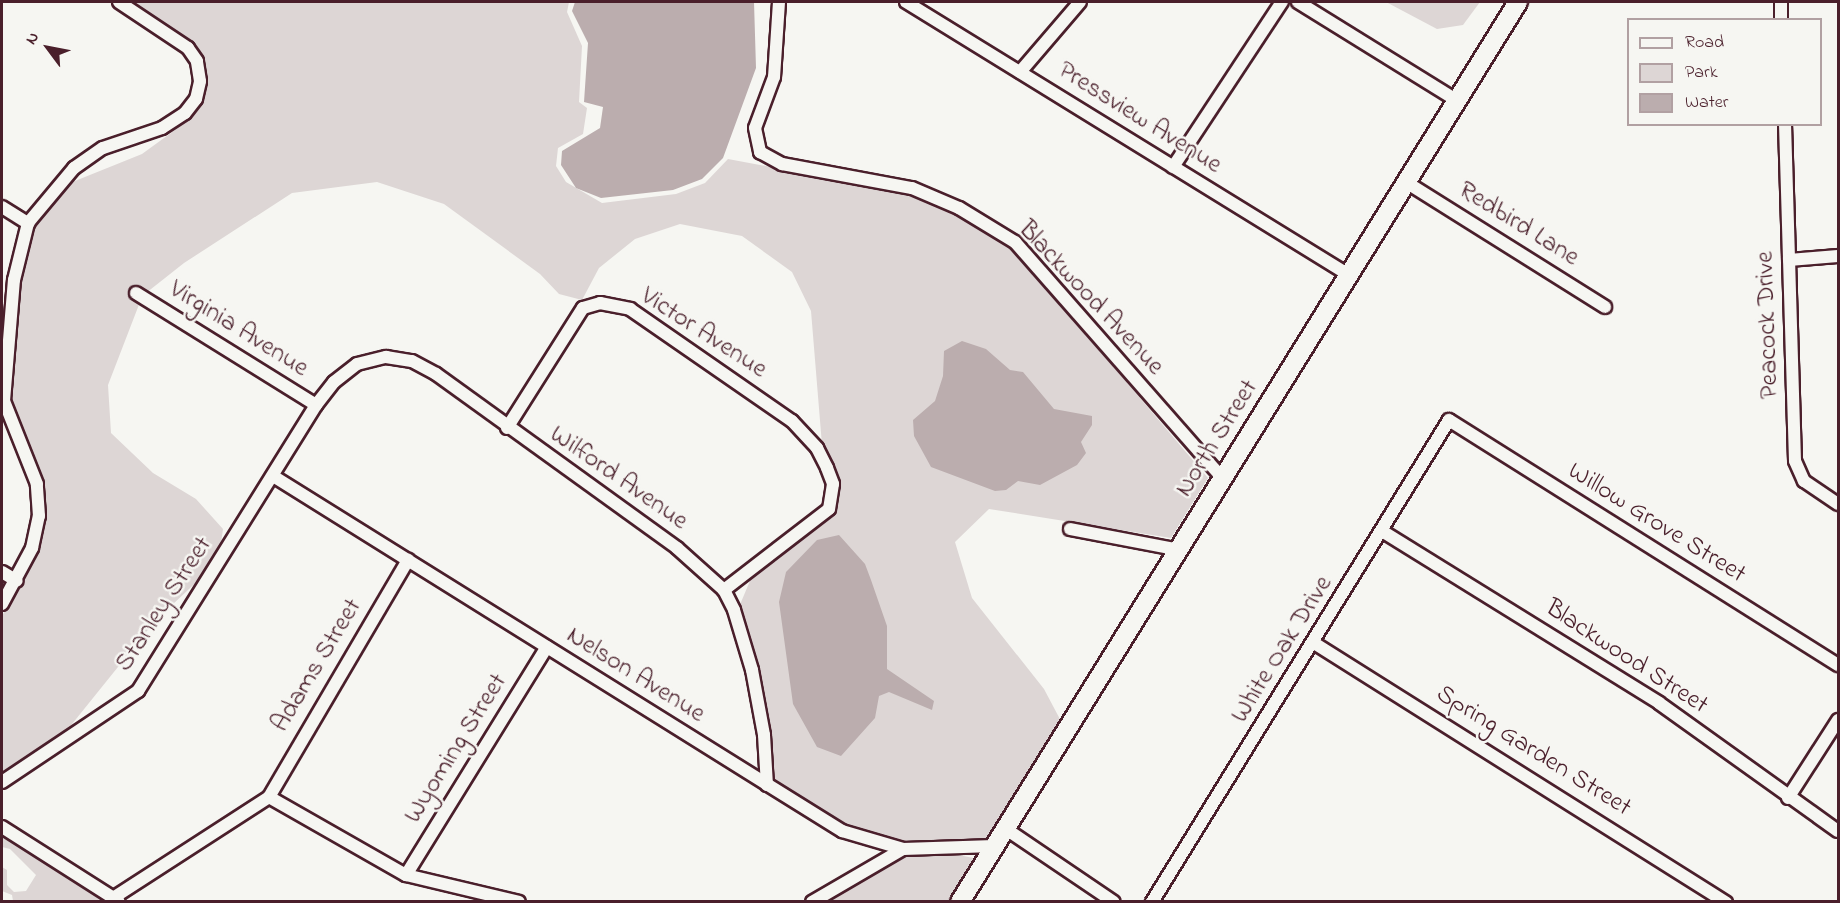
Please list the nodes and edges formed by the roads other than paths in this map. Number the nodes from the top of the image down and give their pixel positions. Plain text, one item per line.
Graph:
1 (119, 2) edge
2 (779, 2) edge
3 (906, 2) edge
4 (1080, 2) edge
5 (1282, 2) edge
6 (1298, 2) edge
7 (1518, 2) edge
8 (1781, 2) edge
9 (1781, 18) edge
10 (1020, 72) junction
11 (1456, 100) junction
12 (1785, 126) edge
13 (1173, 167) junction
14 (1406, 182) junction
15 (2, 207) edge
16 (28, 223) junction
17 (1839, 256) edge
18 (1789, 260) junction
19 (1349, 275) junction
20 (136, 293) dead end
21 (1605, 307) dead end
22 (3, 400) edge
23 (316, 405) junction
24 (1449, 420) joint
25 (507, 428) junction
26 (273, 476) junction
27 (1223, 479) junction
28 (1839, 504) edge
29 (1070, 529) dead end
30 (1382, 531) junction
31 (1179, 550) junction
32 (408, 560) junction
33 (2, 572) edge
34 (16, 581) junction
35 (724, 590) junction
36 (2, 604) edge
37 (1314, 643) junction
38 (548, 647) junction
39 (1839, 665) edge
40 (1839, 720) edge
41 (2, 782) edge
42 (767, 785) junction
43 (268, 796) junction
44 (1788, 798) junction
45 (2, 827) edge
46 (1006, 829) junction
47 (1839, 831) edge
48 (994, 846) junction
49 (903, 849) junction
50 (406, 875) junction
51 (116, 899) edge
52 (1726, 900) edge
53 (519, 902) edge
54 (812, 902) edge
55 (960, 902) edge
56 (1114, 902) edge
57 (1152, 902) edge

1 - 16 street
2 - 27 street, Blackwood Avenue
3 - 10 street, Pressview Avenue
4 - 10 street
5 - 13 street
6 - 11 street
7 - 11 street, North Street
8 - 9 street
10 - 13 street, Pressview Avenue
11 - 14 street, North Street
12 - 18 street, Peacock Drive
13 - 19 street, Pressview Avenue
14 - 19 street, North Street
14 - 21 street, Redbird Lane
15 - 16 street
16 - 22 street
17 - 18 street
18 - 28 street, Peacock Drive
19 - 27 street, North Street
20 - 23 street, Virginia Avenue
22 - 34 street
23 - 25 street, Wilford Avenue
23 - 26 street, Stanley Street
24 - 30 street, White Oak Drive
24 - 39 street, Willow Grove Street
25 - 35 street, Wilford Avenue
25 - 35 street, Victor Avenue
26 - 32 street, Nelson Avenue
26 - 41 street, Stanley Street
27 - 31 street, North Street
29 - 31 street
30 - 37 street, White Oak Drive
30 - 44 street, Blackwood Street
31 - 46 street, North Street
32 - 38 street, Nelson Avenue
32 - 43 street, Adams Street
33 - 34 street
34 - 36 street
35 - 42 street, Wilford Avenue
37 - 52 street, Spring Garden Street
37 - 57 street, White Oak Drive
38 - 42 street, Nelson Avenue
38 - 50 street, Wyoming Street
40 - 44 street
42 - 49 street, Nelson Avenue
43 - 50 street
43 - 51 street
44 - 47 street, Blackwood Street
45 - 51 street
46 - 48 street, North Street
46 - 56 street
48 - 49 street, Nelson Avenue
48 - 55 street, North Street
49 - 54 street
50 - 53 street

